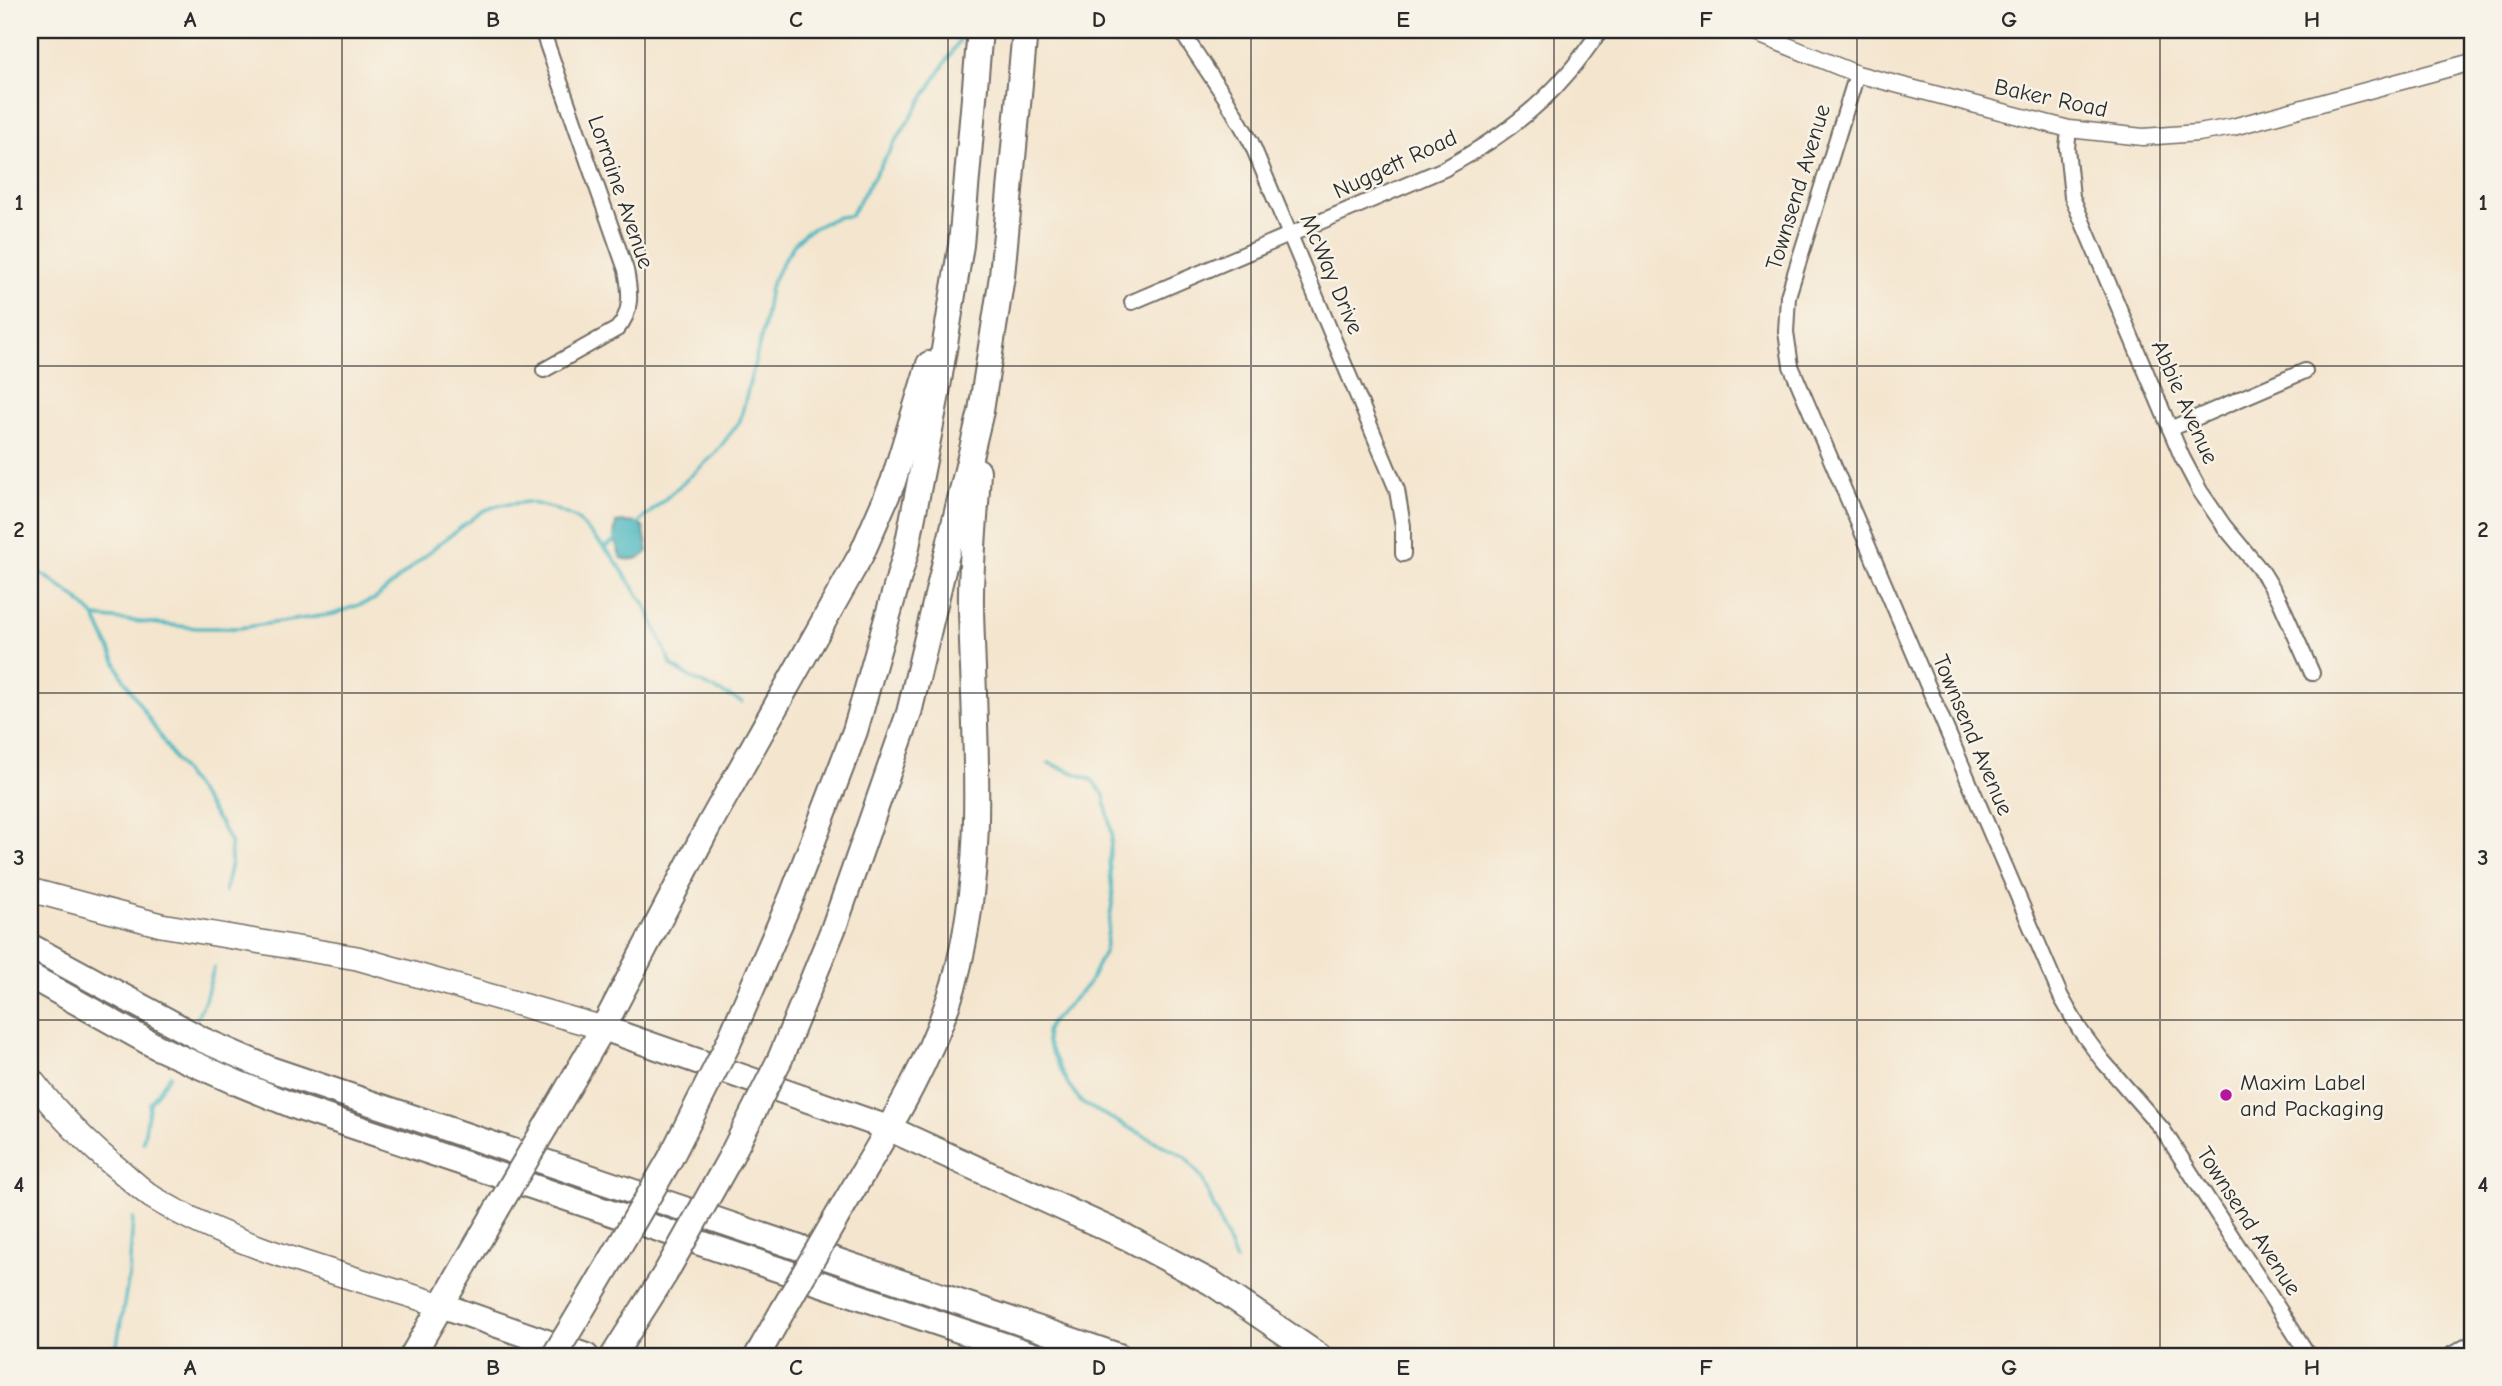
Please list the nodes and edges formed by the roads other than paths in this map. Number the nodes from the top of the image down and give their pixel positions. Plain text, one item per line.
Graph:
1 (542, 30) edge
2 (980, 30) edge
3 (1025, 30) edge
4 (1177, 30) edge
5 (1601, 30) edge
6 (1748, 30) edge
7 (2472, 62) edge
8 (1857, 74) junction
9 (2069, 129) junction
10 (1291, 236) junction
11 (961, 245) junction
12 (1132, 302) dead end
13 (544, 370) dead end
14 (2305, 371) dead end
15 (981, 411) junction
16 (2170, 429) junction
17 (1403, 554) dead end
18 (2312, 673) dead end
19 (30, 890) edge
20 (30, 946) edge
21 (30, 976) edge
22 (603, 1028) junction
23 (30, 1078) edge
24 (888, 1128) junction
25 (441, 1305) junction
26 (1297, 1340) junction
27 (2472, 1346) edge
28 (412, 1356) edge
29 (554, 1356) edge
30 (586, 1356) edge
31 (613, 1356) edge
32 (757, 1356) edge
33 (1036, 1356) edge
34 (1119, 1356) edge
35 (1319, 1356) edge
36 (1326, 1356) edge
37 (2309, 1356) edge
38 (2454, 1356) edge

1 - 13 street, Lorraine Avenue
2 - 11 highway
3 - 15 highway
4 - 10 street, McWay Drive
5 - 10 street, Nuggett Road
6 - 8 street, Baker Road
7 - 9 street, Baker Road
8 - 9 street, Baker Road
8 - 37 street, Townsend Avenue
9 - 16 street, Abbie Avenue
10 - 12 street, Nuggett Road
10 - 17 street, McWay Drive
11 - 22 highway
11 - 29 highway, bridge
14 - 16 street
15 - 24 highway
15 - 31 highway, bridge
16 - 18 street, Abbie Avenue
19 - 22 highway
20 - 34 highway
21 - 33 highway
22 - 24 highway
22 - 25 highway, bridge
23 - 25 highway
24 - 26 highway
24 - 32 highway, bridge
25 - 28 highway
25 - 30 highway
26 - 35 highway
26 - 36 highway
27 - 38 main road

